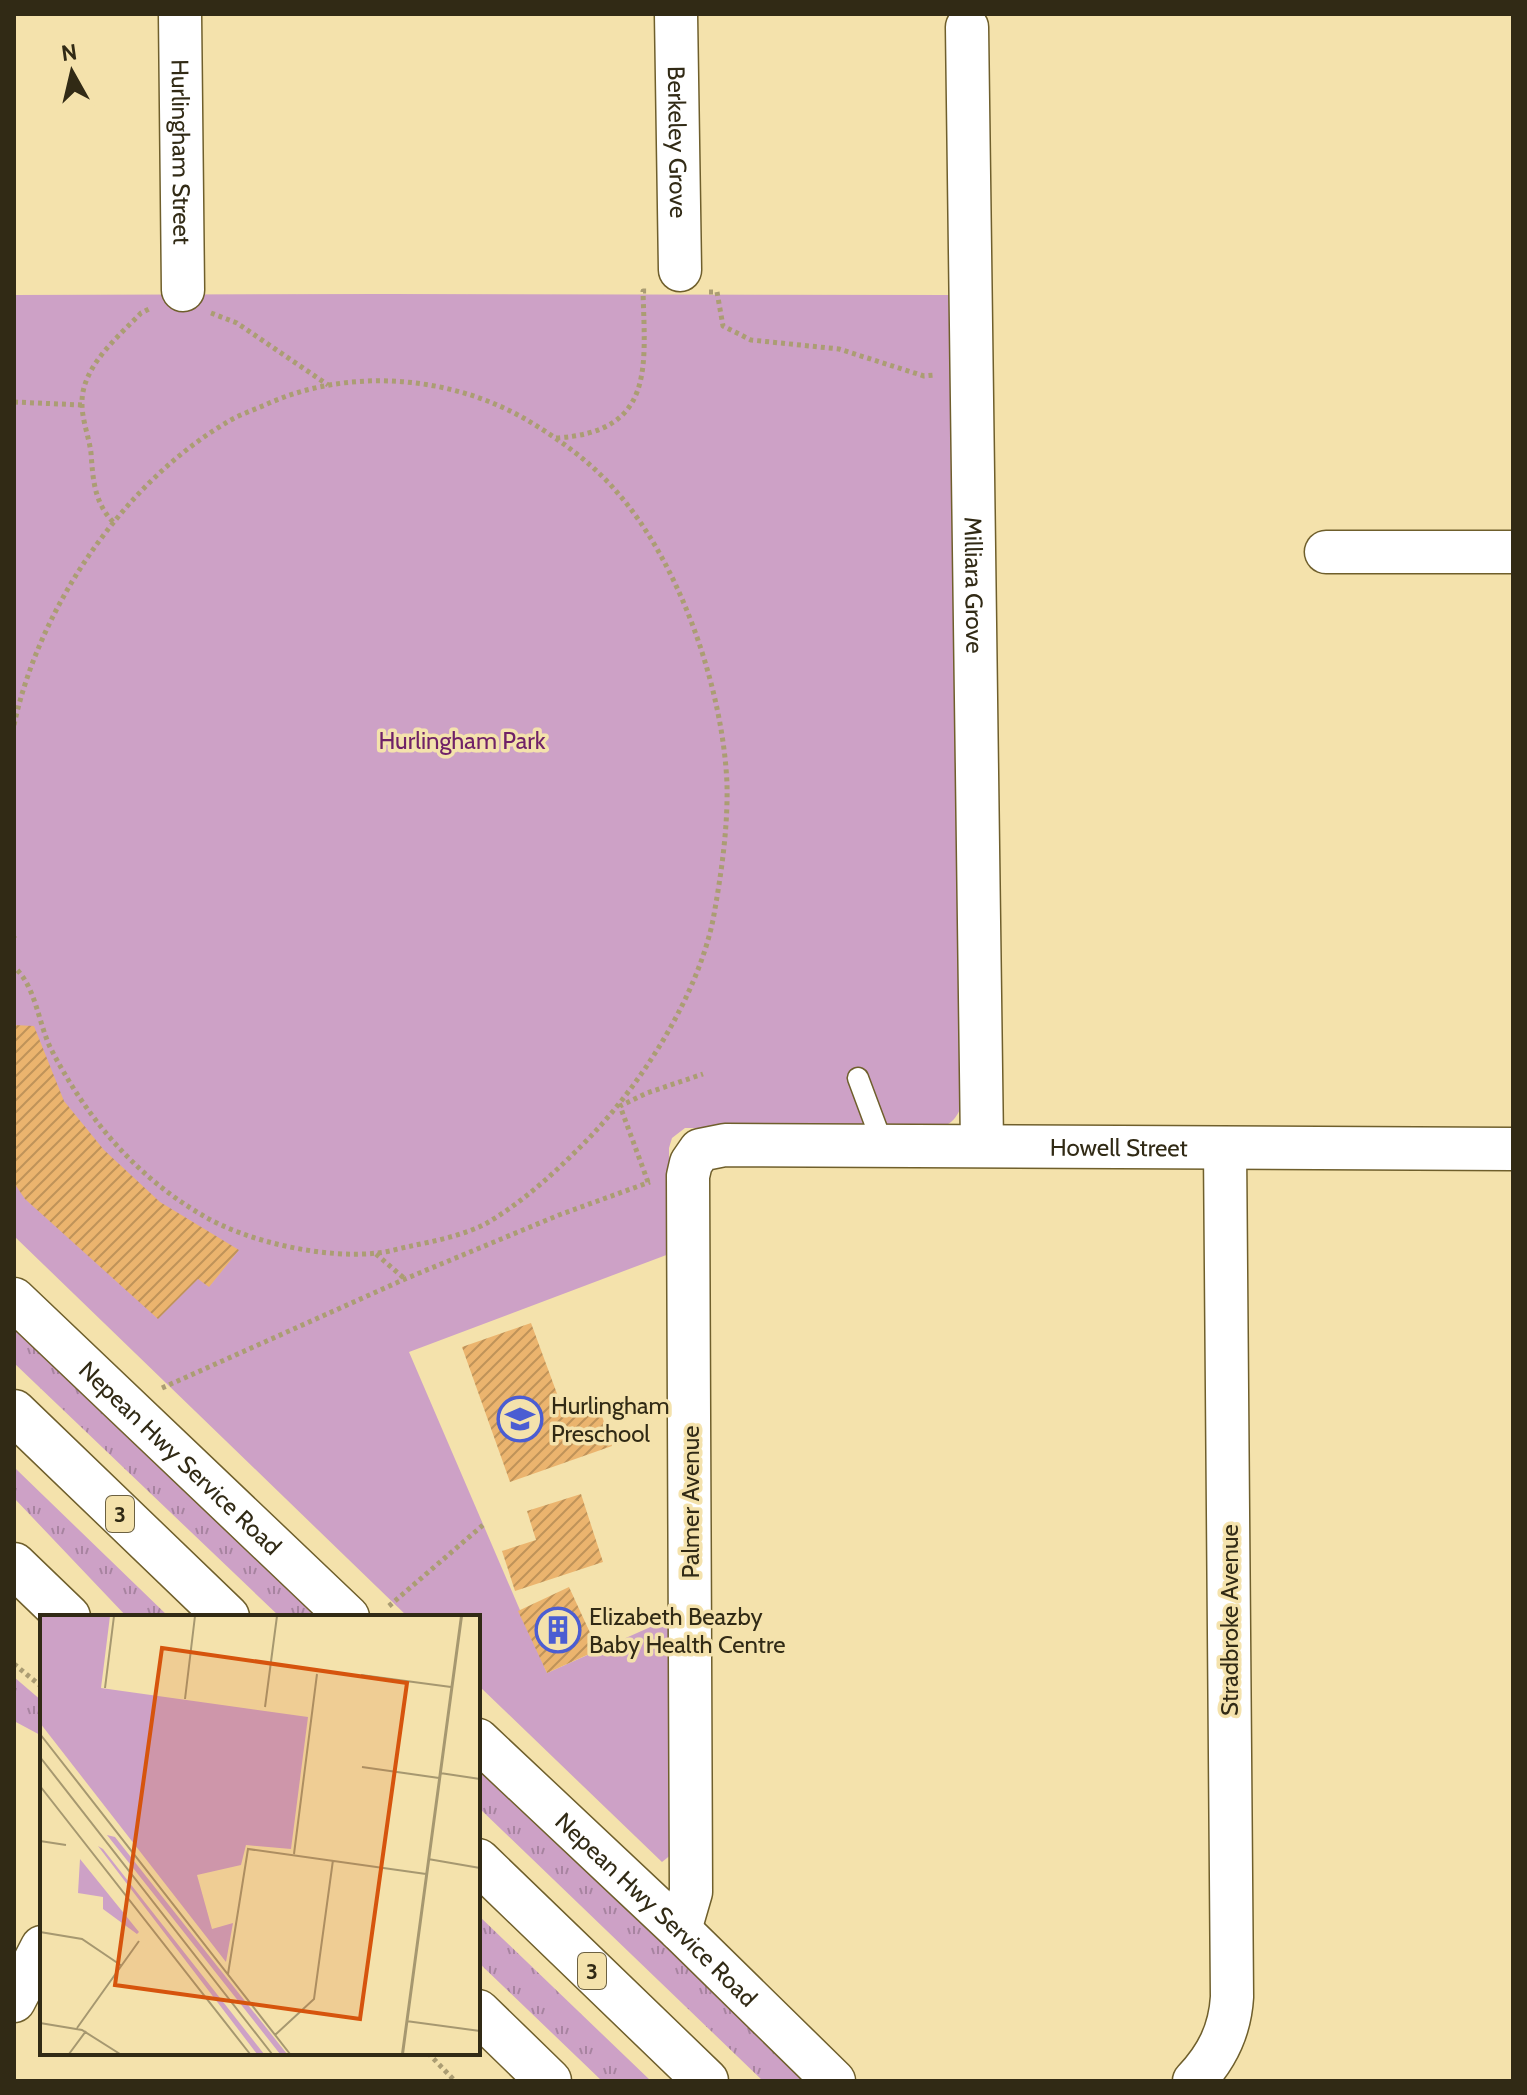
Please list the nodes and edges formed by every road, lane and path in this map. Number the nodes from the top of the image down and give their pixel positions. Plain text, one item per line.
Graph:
1 (180, 14) edge
2 (676, 14) edge
3 (967, 27) dead end
4 (680, 284) junction
5 (184, 304) junction
6 (972, 373) junction
7 (329, 385) junction
8 (14, 402) edge
9 (82, 405) junction
10 (556, 439) junction
11 (113, 522) junction
12 (1326, 552) dead end
13 (1513, 552) edge
14 (14, 725) edge
15 (14, 967) edge
16 (703, 1074) dead end
17 (858, 1078) dead end
18 (620, 1106) junction
19 (883, 1145) junction
20 (982, 1145) junction
21 (1225, 1148) junction
22 (1513, 1149) edge
23 (668, 1179) junction
24 (375, 1254) junction
25 (405, 1279) junction
26 (14, 1299) edge
27 (125, 1404) junction
28 (14, 1412) edge
29 (483, 1525) dead end
30 (14, 1565) edge
31 (389, 1606) dead end
32 (66, 1615) edge
33 (225, 1615) edge
34 (346, 1615) edge
35 (14, 1664) edge
36 (40, 1685) edge
37 (480, 1742) edge
38 (480, 1863) edge
39 (680, 1930) junction
40 (480, 2014) edge
41 (430, 2055) edge
42 (455, 2081) edge
43 (549, 2081) edge
44 (706, 2081) edge
45 (834, 2081) edge
46 (1194, 2081) edge

1 - 5 street, Hurlingham Street
2 - 4 street, Berkeley Grove
3 - 6 street, Milliara Grove
4 - 6 path
4 - 10 path
5 - 7 path
5 - 9 path
6 - 20 street, Milliara Grove
7 - 10 path
7 - 11 path
8 - 9 path
9 - 11 path
10 - 18 path
11 - 14 path
12 - 13 street
15 - 24 path
16 - 18 path
17 - 19 lane
18 - 23 path
18 - 24 path
19 - 20 street, Howell Street
19 - 23 street, Howell Street
20 - 21 street, Howell Street
21 - 22 street, Howell Street
21 - 46 street, Stradbroke Avenue
23 - 25 path
23 - 39 street, Palmer Avenue
24 - 25 path
25 - 27 path
26 - 27 street, Nepean Hwy Service Road
27 - 34 street, Nepean Hwy Service Road
28 - 33 highway, 3
29 - 31 path
30 - 32 highway
35 - 36 path
37 - 39 street, Nepean Hwy Service Road
38 - 44 highway, 3
39 - 45 street, Nepean Hwy Service Road
40 - 43 highway
41 - 42 path

